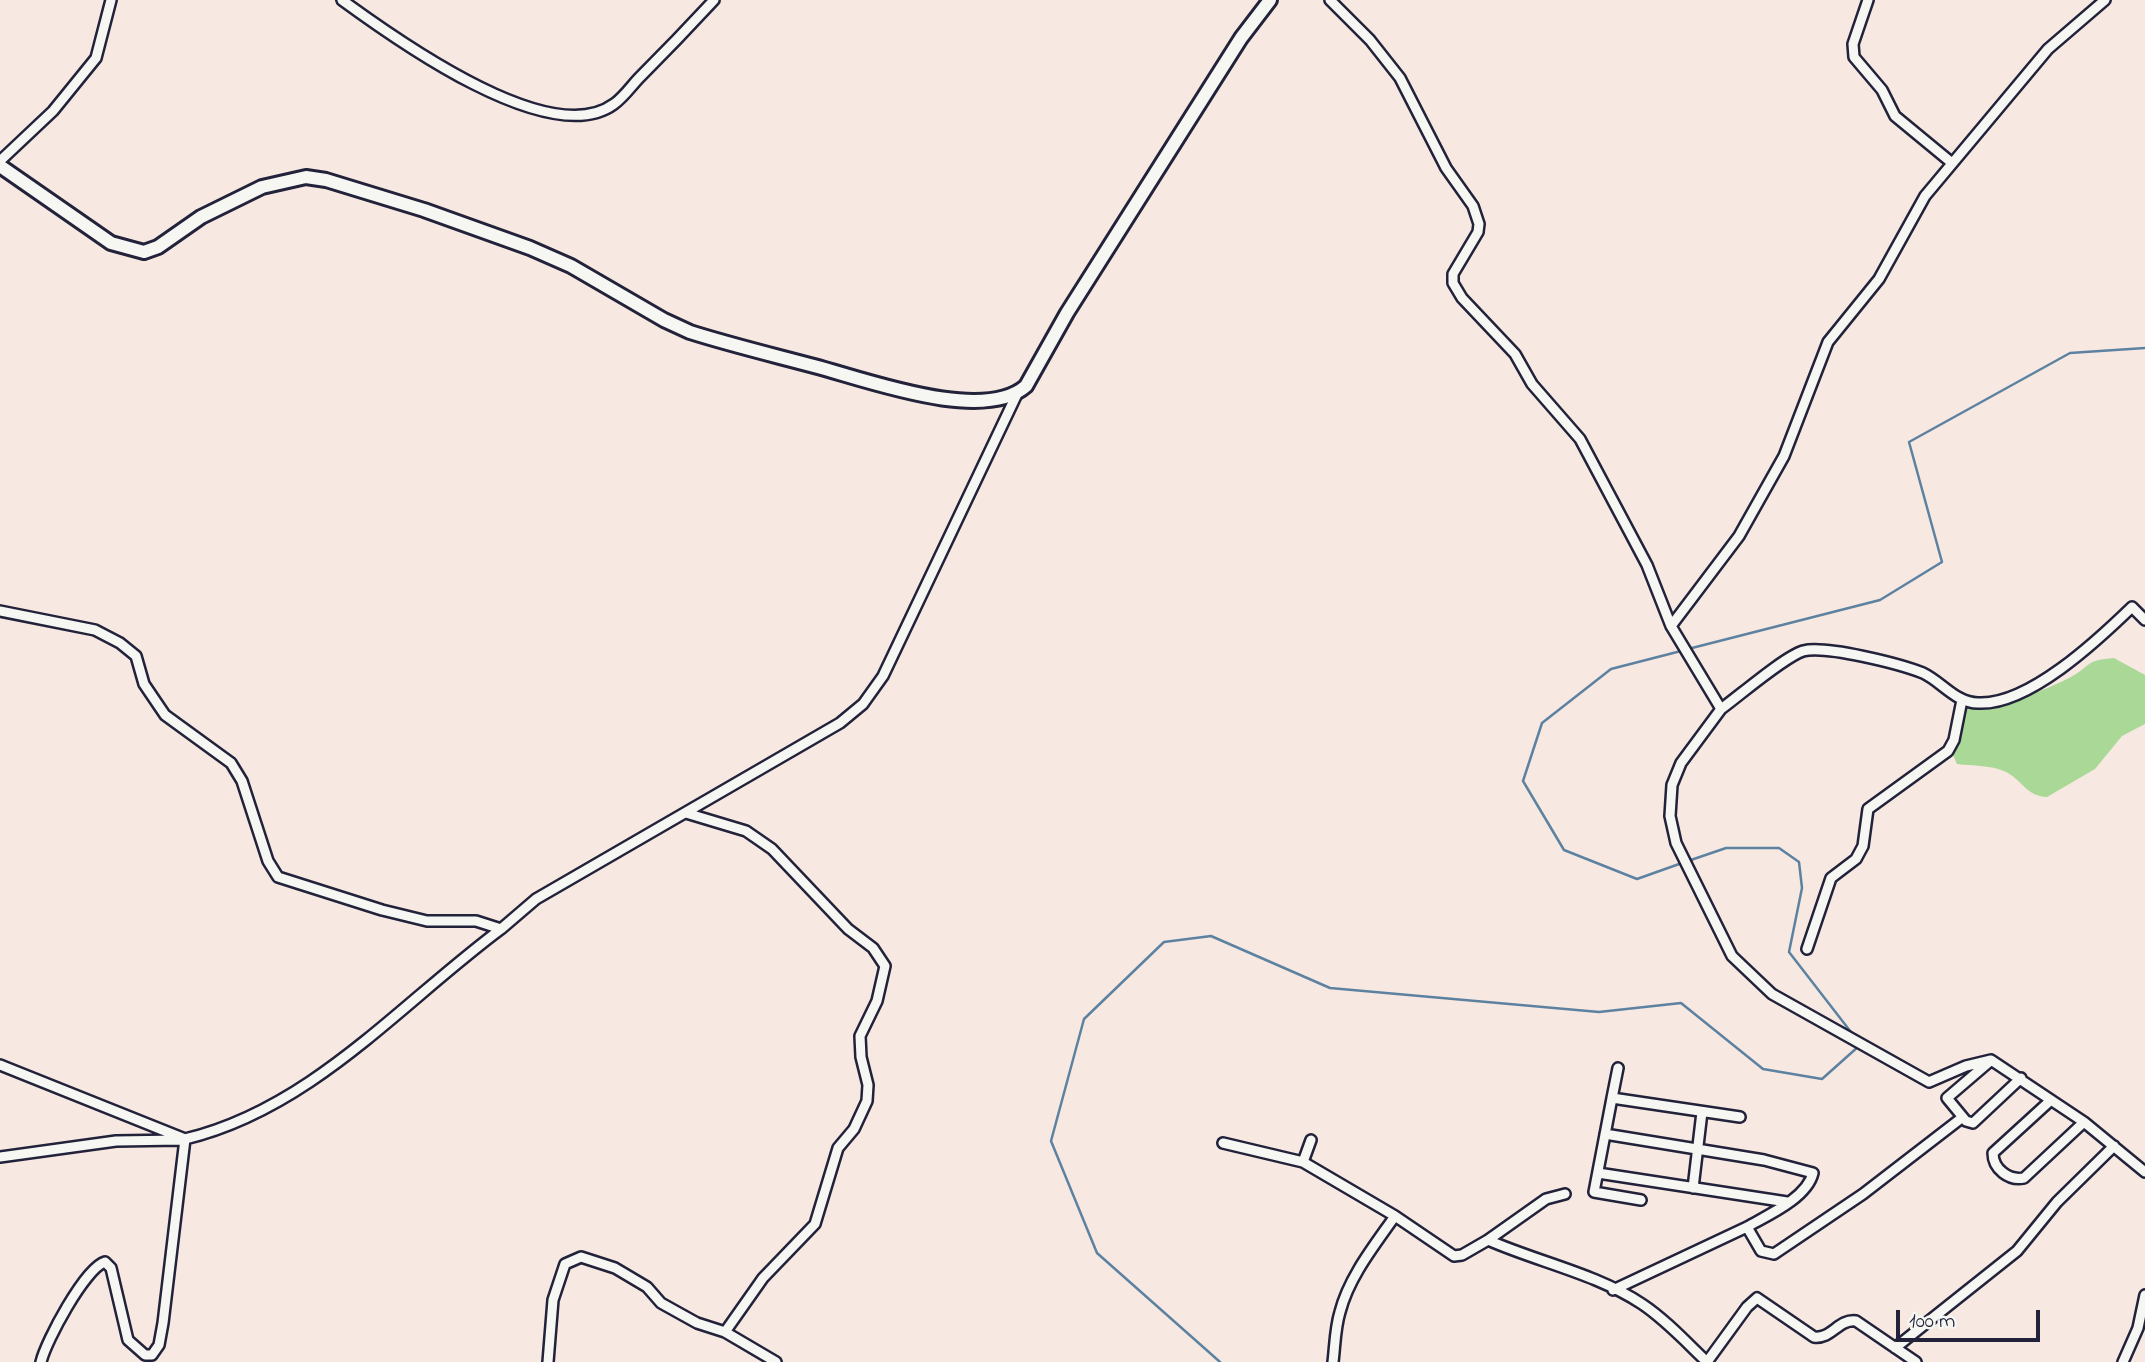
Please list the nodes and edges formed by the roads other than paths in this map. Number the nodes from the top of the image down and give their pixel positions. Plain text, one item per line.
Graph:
1 (111, 0) edge
2 (342, 0) edge
3 (714, 0) edge
4 (1270, 0) edge
5 (1330, 0) edge
6 (1868, 0) edge
7 (2105, 0) edge
8 (0, 163) edge
9 (1952, 163) junction
10 (1017, 394) junction
11 (0, 611) edge
12 (2145, 620) edge
13 (1671, 626) junction
14 (1962, 700) junction
15 (1721, 709) junction
16 (686, 813) junction
17 (501, 929) junction
18 (1807, 948) dead end
19 (1991, 1060) junction
20 (0, 1065) edge
21 (1618, 1068) dead end
22 (2021, 1078) junction
23 (1612, 1098) junction
24 (2051, 1100) junction
25 (1702, 1112) junction
26 (1740, 1117) dead end
27 (1959, 1120) dead end
28 (2084, 1122) junction
29 (1605, 1134) junction
30 (185, 1139) junction
31 (1311, 1140) dead end
32 (1223, 1143) dead end
33 (2114, 1146) junction
34 (1696, 1149) junction
35 (0, 1157) edge
36 (1303, 1163) junction
37 (2145, 1172) edge
38 (1598, 1173) junction
39 (1692, 1188) junction
40 (1566, 1194) dead end
41 (1642, 1200) dead end
42 (1787, 1202) junction
43 (1395, 1216) junction
44 (1747, 1227) junction
45 (1488, 1240) junction
46 (1613, 1290) junction
47 (2145, 1295) edge
48 (2141, 1330) edge
49 (725, 1332) junction
50 (1895, 1348) junction
51 (152, 1358) edge
52 (41, 1362) edge
53 (548, 1362) edge
54 (776, 1362) edge
55 (1333, 1362) edge
56 (1707, 1362) edge
57 (1916, 1362) edge
58 (2123, 1362) edge

1 - 8 street
2 - 3 street
4 - 10 street
5 - 13 street
6 - 9 street
7 - 9 street
8 - 10 street
9 - 13 street
10 - 16 street
11 - 17 street
12 - 14 street
13 - 15 street
14 - 15 street
14 - 18 street
15 - 19 street
16 - 17 street
16 - 49 street
17 - 30 street
19 - 22 street
19 - 22 street
20 - 30 street
21 - 23 street
22 - 24 street
23 - 25 street
23 - 29 street
24 - 28 street
24 - 28 street
25 - 26 street
25 - 34 street
27 - 44 street
28 - 33 street
29 - 34 street
29 - 38 street
30 - 35 street
30 - 51 street
31 - 36 street
32 - 36 street
33 - 37 street
33 - 50 street
34 - 39 street
34 - 42 street
36 - 43 street
38 - 39 street
38 - 41 street
39 - 42 street
40 - 45 street
42 - 44 street
43 - 45 street
43 - 55 street
44 - 46 street
45 - 46 street
46 - 56 street
47 - 48 street
48 - 58 street
49 - 53 street
49 - 54 street
50 - 56 street
50 - 57 street
51 - 52 street

